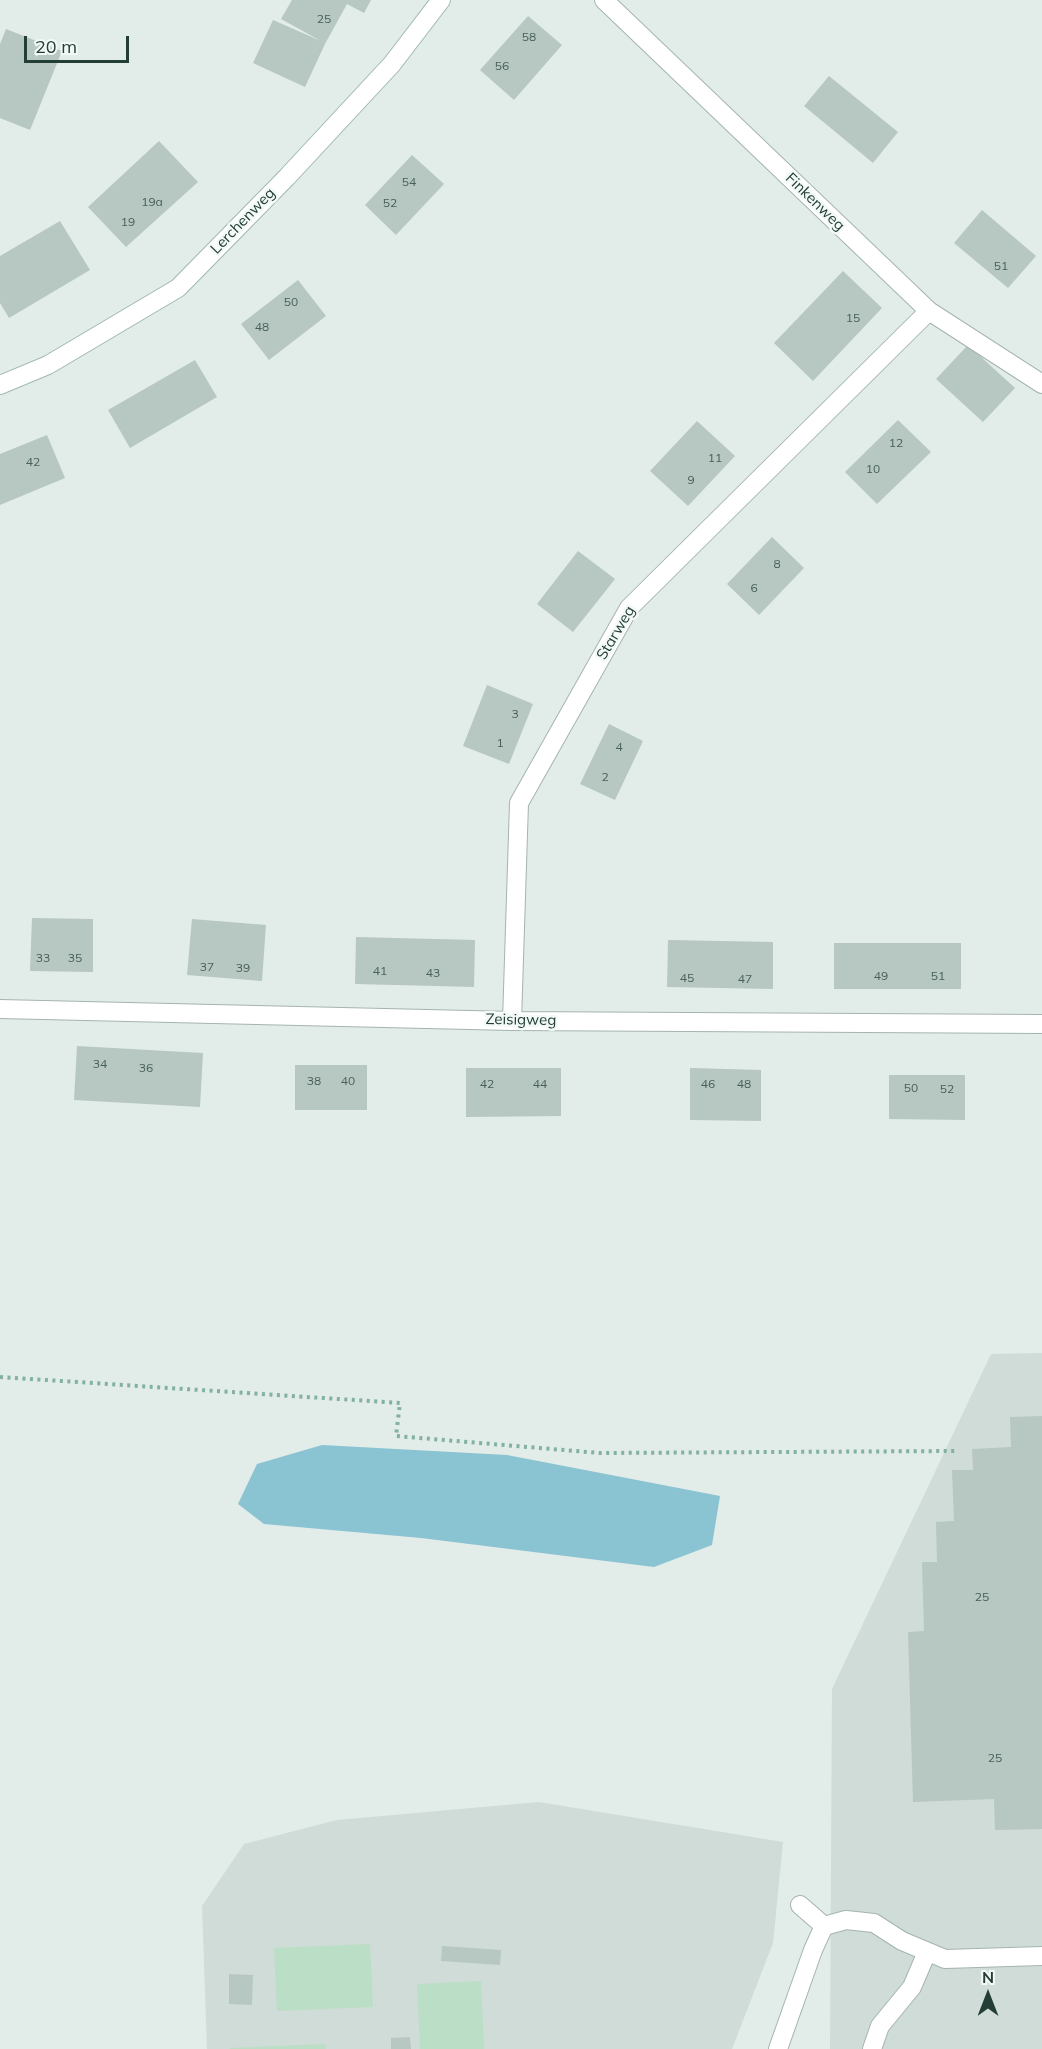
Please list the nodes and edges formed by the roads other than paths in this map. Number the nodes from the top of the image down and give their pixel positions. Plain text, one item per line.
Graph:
1 (441, 0) edge
2 (604, 0) edge
3 (929, 311) junction
4 (1042, 384) edge
5 (0, 385) edge
6 (0, 1009) edge
7 (512, 1021) junction
8 (1042, 1024) edge
9 (800, 1905) dead end
10 (824, 1926) junction
11 (927, 1952) junction
12 (1042, 1956) edge
13 (778, 2049) edge
14 (872, 2049) edge

1 - 5 street, Lerchenweg
2 - 3 street, Finkenweg
3 - 4 street, Finkenweg
3 - 7 street, Starweg
6 - 7 street, Zeisigweg
7 - 8 street, Zeisigweg
9 - 10 street
10 - 11 street
10 - 13 street
11 - 12 street
11 - 14 street

